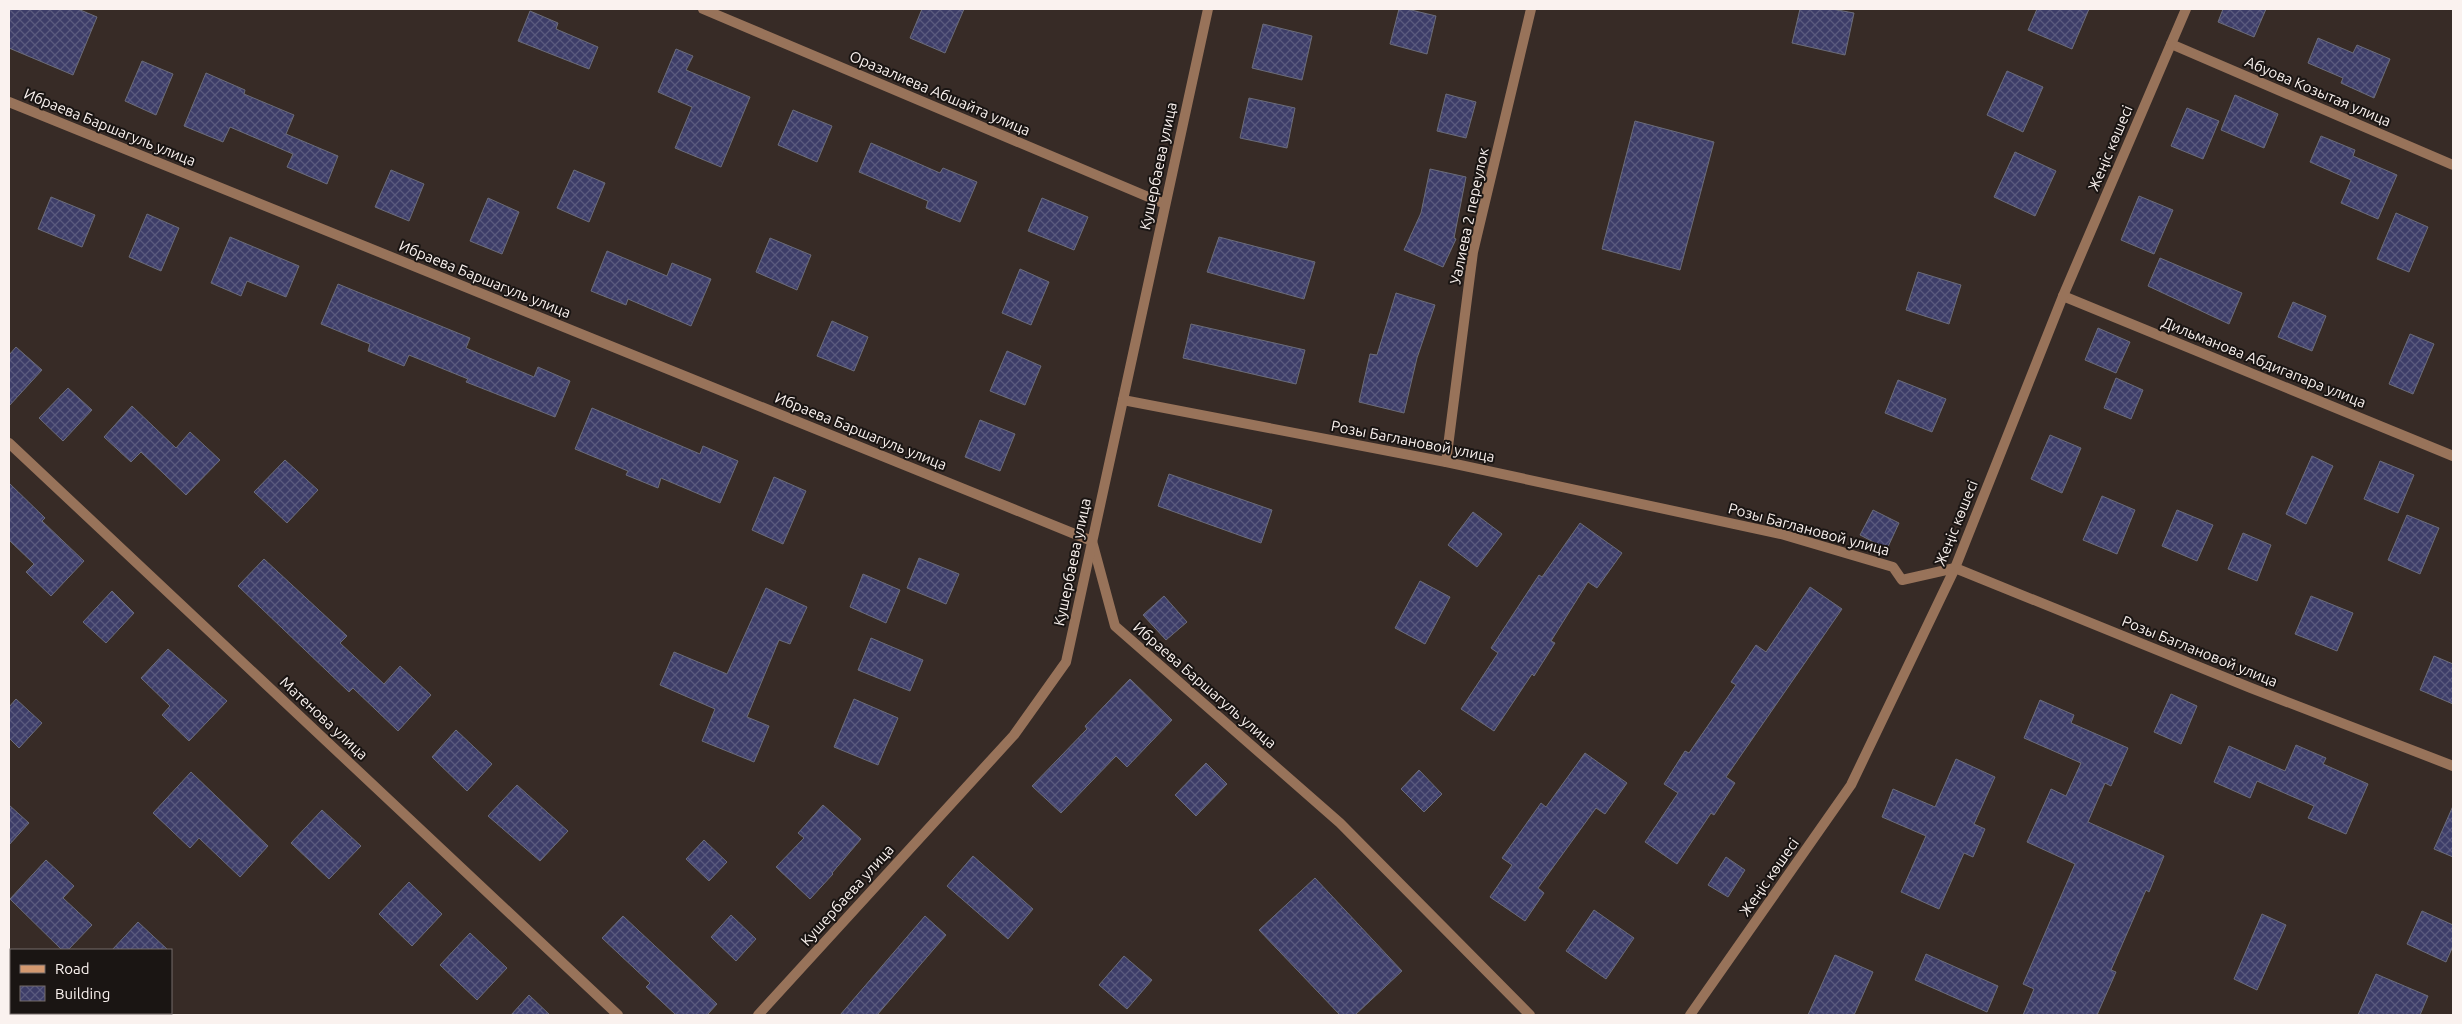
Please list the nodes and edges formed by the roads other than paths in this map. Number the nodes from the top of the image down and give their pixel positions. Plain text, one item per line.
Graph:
1 (703, 9) edge
2 (1208, 9) edge
3 (1531, 9) edge
4 (2186, 9) edge
5 (2171, 44) junction
6 (9, 102) edge
7 (2453, 165) edge
8 (1165, 204) junction
9 (2063, 296) junction
10 (1123, 400) junction
11 (9, 443) edge
12 (2453, 456) edge
13 (1446, 462) junction
14 (1092, 541) junction
15 (1955, 568) junction
16 (2453, 766) edge
17 (618, 1015) edge
18 (758, 1015) edge
19 (1530, 1015) edge
20 (1690, 1015) edge

1 - 8 street, Оразалиева Абшайта улица
2 - 8 street, Кушербаева улица
3 - 13 street, Уалиева 2 переулок
4 - 5 street, Жеңіс көшесі
5 - 7 street, Абуова Козытая улица
5 - 9 street, Жеңіс көшесі
6 - 14 street, Ибраева Баршагуль улица
8 - 10 street, Кушербаева улица
9 - 12 street, Дильманова Абдигапара улица
9 - 15 street, Жеңіс көшесі
10 - 13 street, Розы Баглановой улица
10 - 14 street, Кушербаева улица
11 - 17 street, Матенова улица
13 - 15 street, Розы Баглановой улица
14 - 18 street, Кушербаева улица
14 - 19 street, Ибраева Баршагуль улица
15 - 16 street, Розы Баглановой улица
15 - 20 street, Жеңіс көшесі

